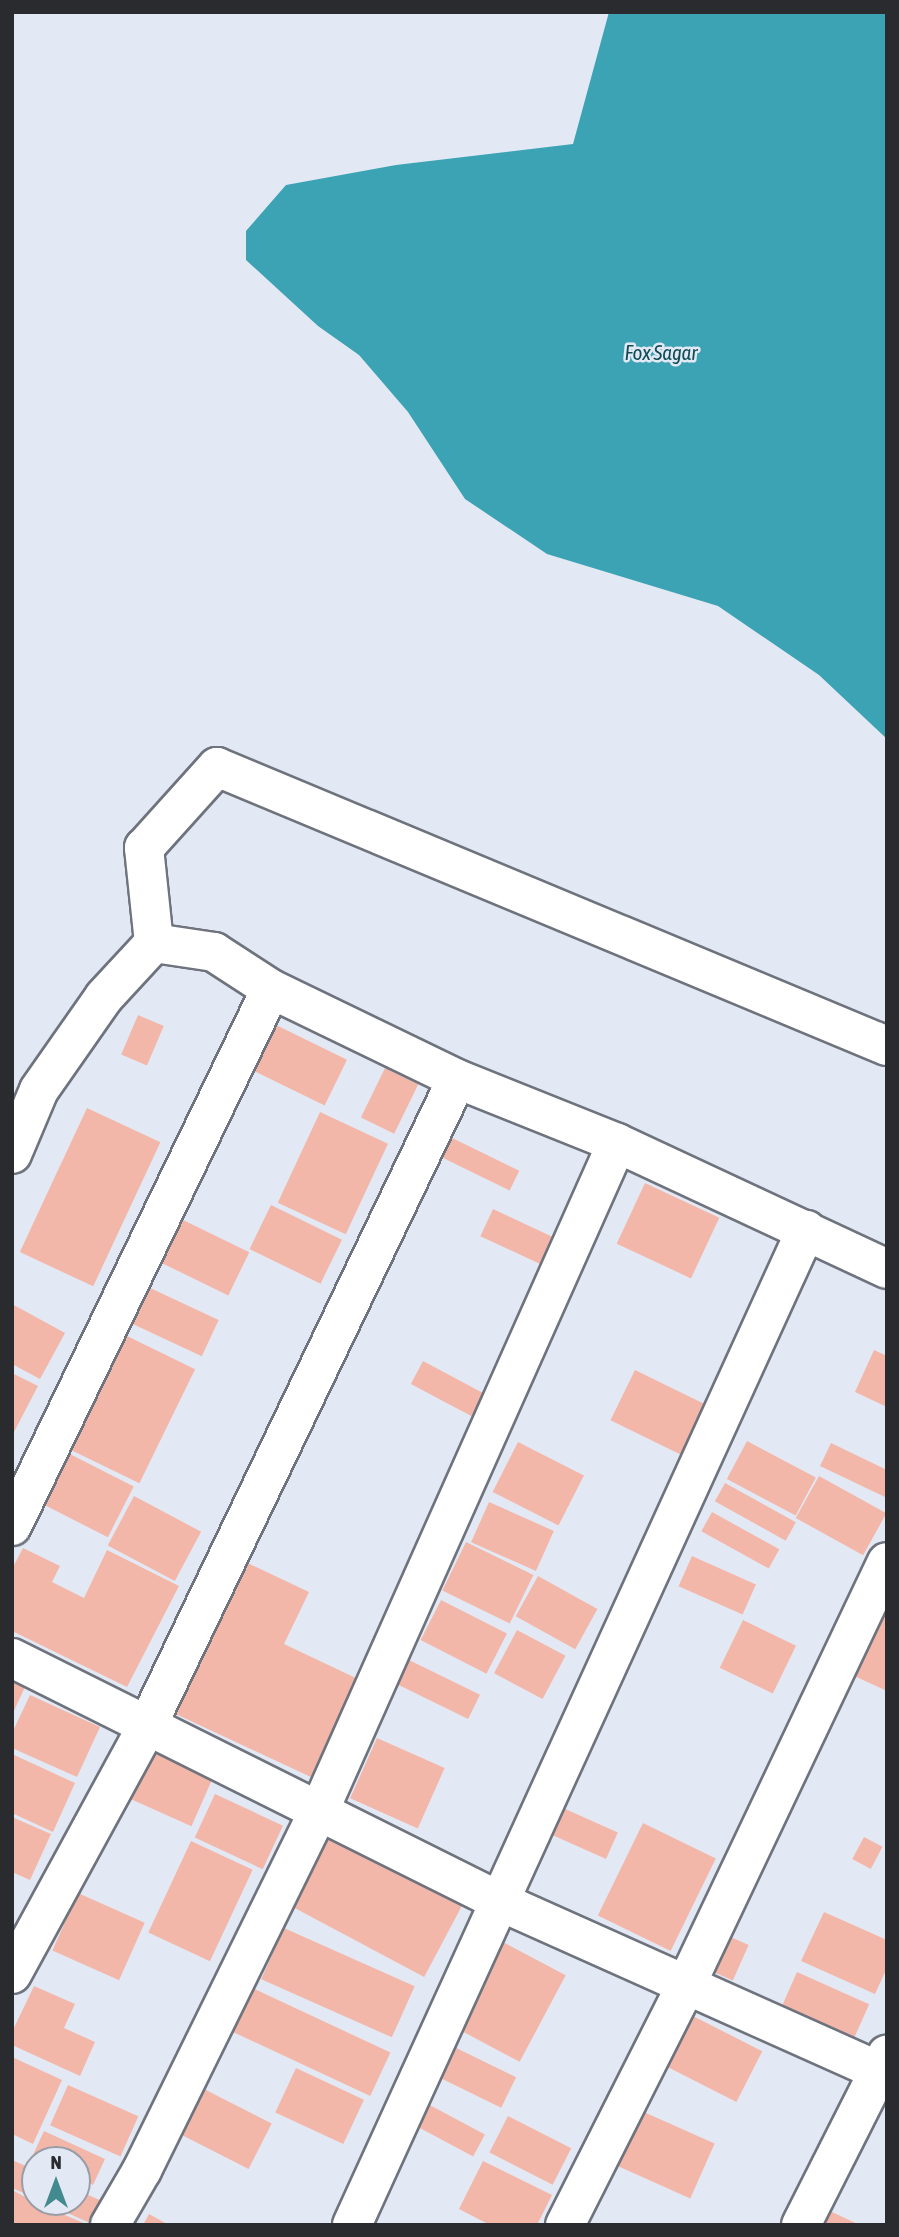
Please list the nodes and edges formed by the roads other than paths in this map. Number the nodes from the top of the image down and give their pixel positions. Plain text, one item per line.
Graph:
1 (154, 943) junction
2 (271, 989) junction
3 (887, 1046) edge
4 (457, 1079) junction
5 (26, 1084) edge
6 (617, 1143) junction
7 (12, 1154) edge
8 (806, 1230) junction
9 (887, 1269) edge
10 (12, 1526) edge
11 (887, 1562) edge
12 (12, 1658) edge
13 (147, 1726) junction
14 (320, 1809) junction
15 (500, 1902) junction
16 (12, 1974) edge
17 (686, 1985) junction
18 (884, 2067) edge
19 (110, 2225) edge
20 (352, 2225) edge
21 (565, 2225) edge
22 (802, 2225) edge

1 - 2 street
1 - 3 street
1 - 5 street
2 - 4 street
2 - 10 street
4 - 6 street
4 - 13 street
5 - 7 street
6 - 8 street
6 - 14 street
8 - 9 street
8 - 15 street
11 - 17 street
12 - 13 street
13 - 14 street
13 - 16 street
14 - 15 street
14 - 19 street
15 - 17 street
15 - 20 street
17 - 18 street
17 - 21 street
18 - 22 street

